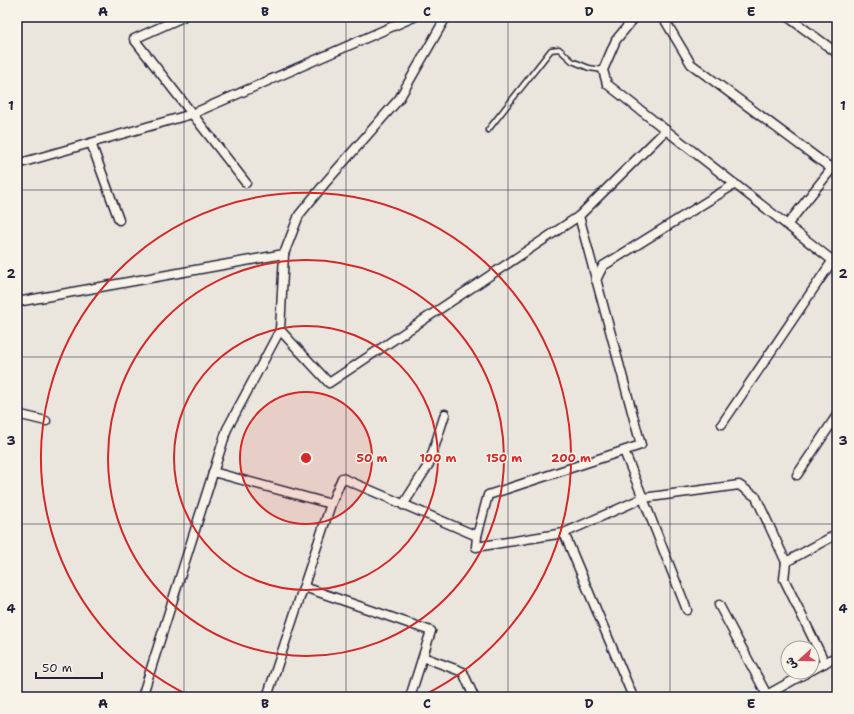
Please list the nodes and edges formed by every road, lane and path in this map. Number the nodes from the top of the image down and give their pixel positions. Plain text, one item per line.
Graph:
1 (183, 17) edge
2 (414, 17) edge
3 (446, 17) edge
4 (635, 17) edge
5 (663, 17) edge
6 (788, 17) edge
7 (837, 54) edge
8 (603, 70) junction
9 (192, 114) junction
10 (488, 130) dead end
11 (666, 130) junction
12 (91, 143) junction
13 (17, 164) edge
14 (835, 165) edge
15 (246, 184) dead end
16 (735, 184) junction
17 (579, 216) junction
18 (119, 220) dead end
19 (787, 225) junction
20 (284, 254) junction
21 (835, 262) edge
22 (596, 280) junction
23 (17, 302) edge
24 (280, 330) junction
25 (17, 414) edge
26 (445, 414) dead end
27 (837, 415) edge
28 (46, 421) dead end
29 (722, 424) dead end
30 (624, 451) junction
31 (213, 472) junction
32 (797, 475) dead end
33 (643, 498) junction
34 (331, 504) junction
35 (403, 505) junction
36 (564, 533) junction
37 (837, 534) edge
38 (477, 536) junction
39 (786, 562) junction
40 (304, 587) junction
41 (719, 605) dead end
42 (687, 610) dead end
43 (837, 656) edge
44 (423, 657) junction
45 (824, 663) junction
46 (820, 665) edge
47 (794, 680) edge
48 (765, 696) edge
49 (142, 697) edge
50 (267, 697) edge
51 (410, 697) edge
52 (474, 697) edge
53 (632, 697) edge

1 - 9 street
2 - 9 street
3 - 20 street
4 - 8 street
5 - 14 street
6 - 7 street
8 - 10 lane
8 - 11 street
9 - 12 street
9 - 15 street
11 - 16 street
11 - 17 street
12 - 13 street
12 - 18 street
14 - 19 street
16 - 19 street
16 - 22 street
17 - 22 street
17 - 24 street
19 - 21 street
20 - 23 street
20 - 24 street
21 - 29 street
22 - 30 street
24 - 31 street
25 - 28 street
26 - 35 street
27 - 32 street
30 - 33 street
30 - 38 street
31 - 34 street
31 - 49 street
33 - 36 street
33 - 39 street
33 - 42 street
34 - 35 street
34 - 40 street
35 - 38 street
36 - 38 street
36 - 53 street
37 - 39 street
39 - 45 street
40 - 44 street
40 - 50 street
41 - 48 street
43 - 45 street
44 - 51 street
44 - 52 street
45 - 46 street
47 - 48 street

